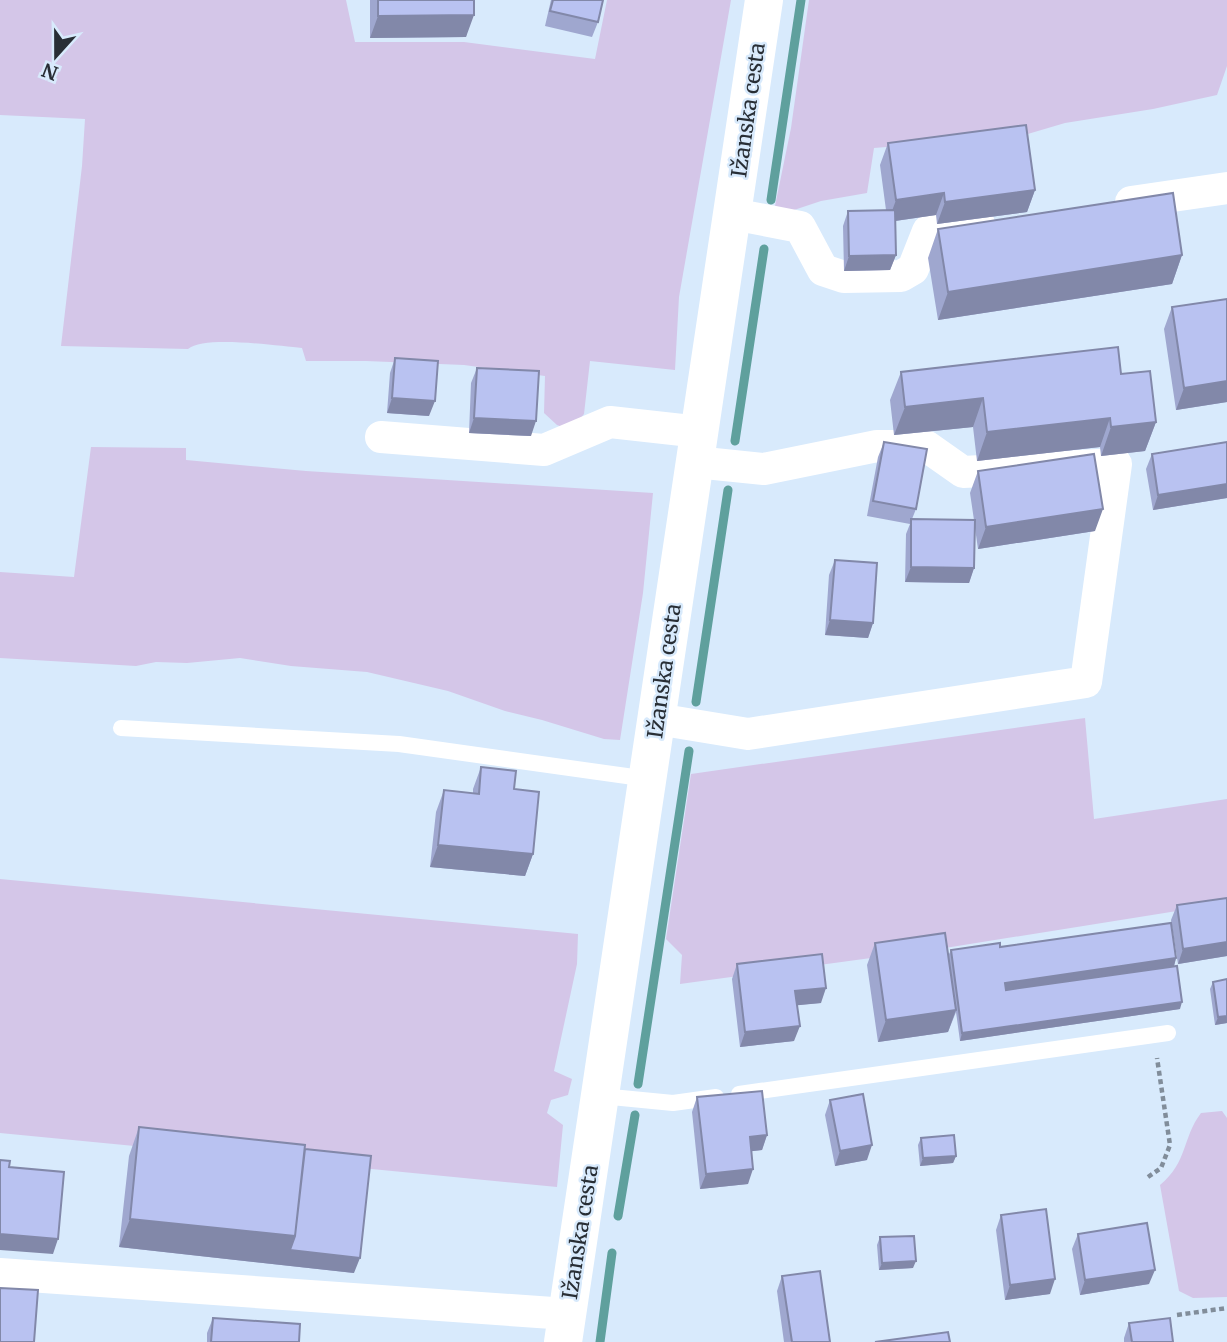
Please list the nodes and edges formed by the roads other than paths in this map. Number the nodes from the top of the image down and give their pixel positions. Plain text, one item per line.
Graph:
1 (764, 0) edge
2 (1227, 188) edge
3 (1104, 206) edge
4 (733, 214) junction
5 (1009, 220) edge
6 (381, 437) dead end
7 (698, 447) junction
8 (657, 719) junction
9 (121, 728) dead end
10 (648, 779) junction
11 (1160, 1034) road end
12 (601, 1096) junction
13 (0, 1274) edge
14 (565, 1328) edge

1 - 4 street, Ižanska cesta
2 - 3 street
4 - 5 street
4 - 7 street, Ižanska cesta
6 - 7 street
7 - 8 street, Ižanska cesta
7 - 8 street
8 - 10 street, Ižanska cesta
9 - 10 lane
10 - 12 street, Ižanska cesta
11 - 12 lane
12 - 14 street, Ižanska cesta
13 - 14 street

